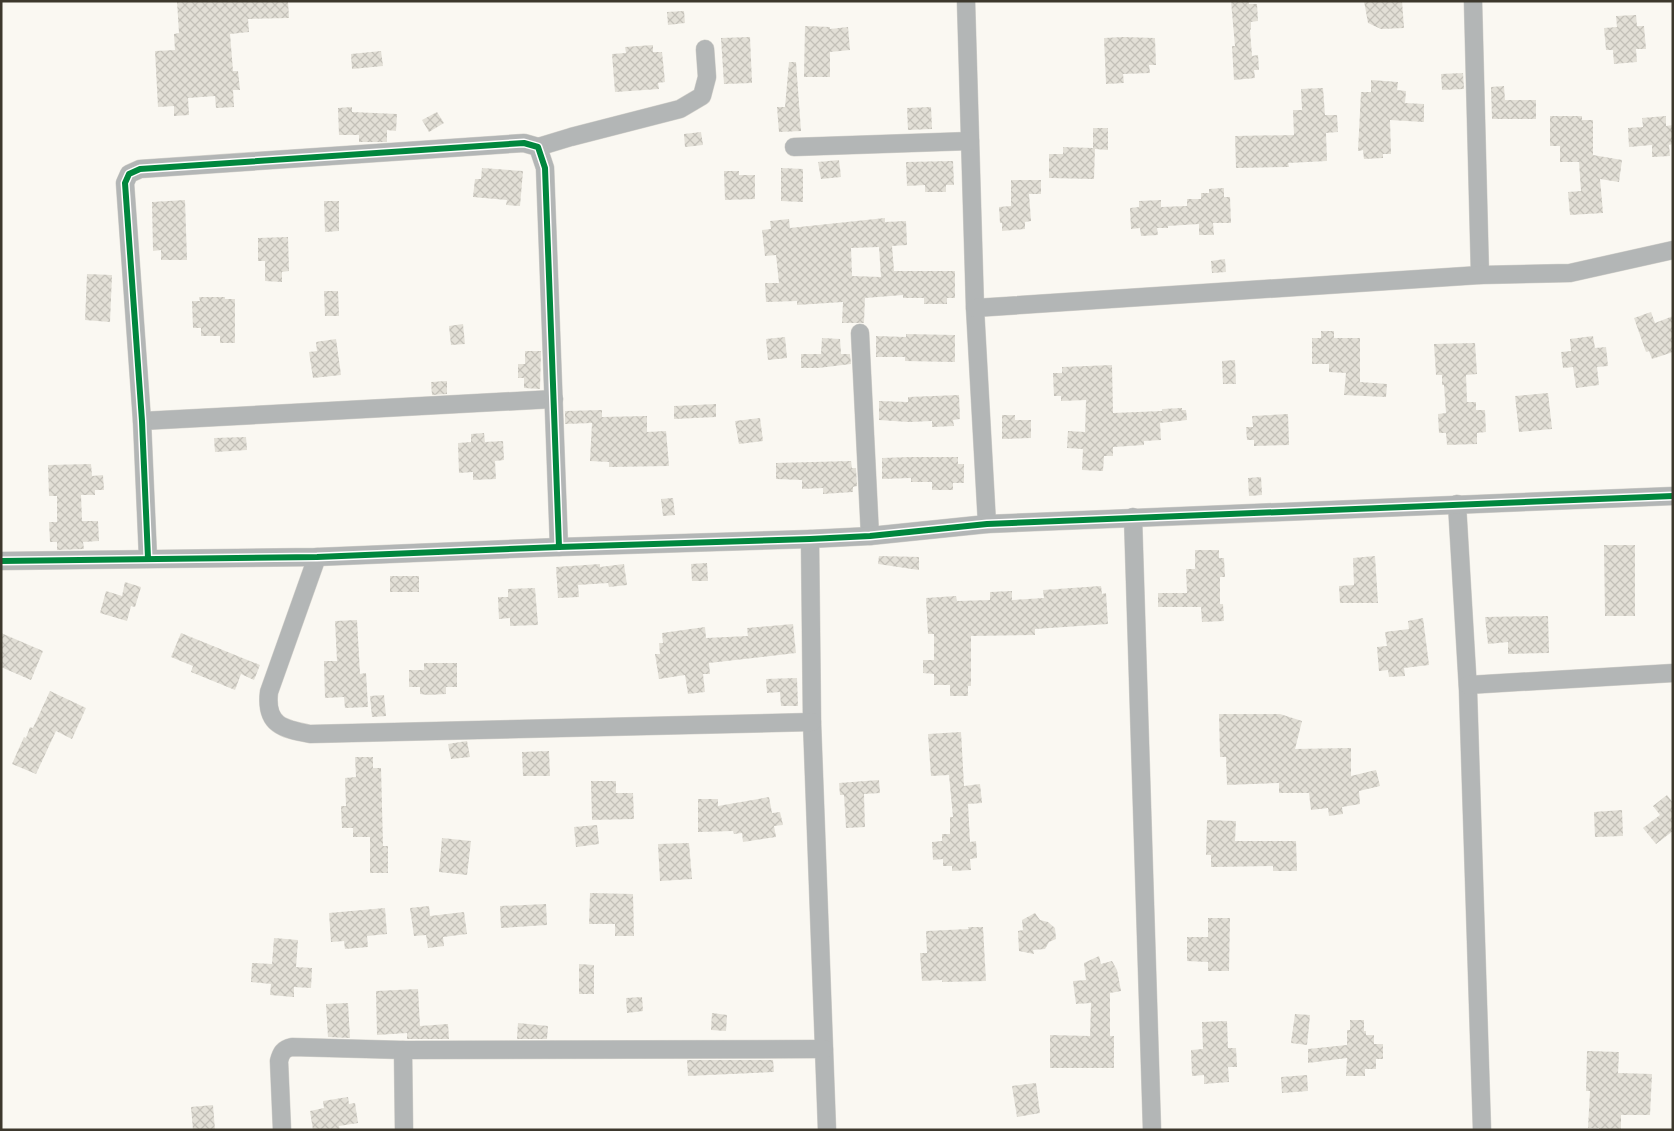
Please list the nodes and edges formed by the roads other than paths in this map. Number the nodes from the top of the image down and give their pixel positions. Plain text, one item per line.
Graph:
1 (966, 1) edge
2 (1474, 1) edge
3 (705, 49) dead end
4 (970, 141) junction
5 (538, 147) junction
6 (794, 147) dead end
7 (1673, 250) edge
8 (1480, 275) junction
9 (975, 308) junction
10 (860, 334) dead end
11 (554, 399) junction
12 (142, 421) junction
13 (1673, 496) edge
14 (1457, 504) junction
15 (1133, 517) junction
16 (987, 524) junction
17 (870, 536) junction
18 (810, 539) junction
19 (559, 547) junction
20 (318, 557) junction
21 (148, 558) junction
22 (1, 561) edge
23 (1673, 673) edge
24 (1468, 685) junction
25 (812, 722) junction
26 (824, 1049) junction
27 (403, 1050) junction
28 (282, 1130) edge
29 (404, 1130) edge
30 (827, 1130) edge
31 (1152, 1130) edge
32 (1482, 1130) edge

1 - 4 street
2 - 8 street
3 - 5 street
4 - 6 street
4 - 9 street
5 - 11 street
5 - 12 street
7 - 8 street
8 - 9 street
9 - 16 street
10 - 17 street
11 - 12 street
11 - 19 street
12 - 21 street
13 - 14 street
14 - 15 street
14 - 24 street
15 - 16 street
15 - 31 street
16 - 17 street
17 - 18 street
18 - 19 street
18 - 25 street
19 - 20 street
20 - 21 street
20 - 25 street
21 - 22 street
23 - 24 street
24 - 32 street
25 - 26 street
26 - 27 street
26 - 30 street
27 - 28 street
27 - 29 street

